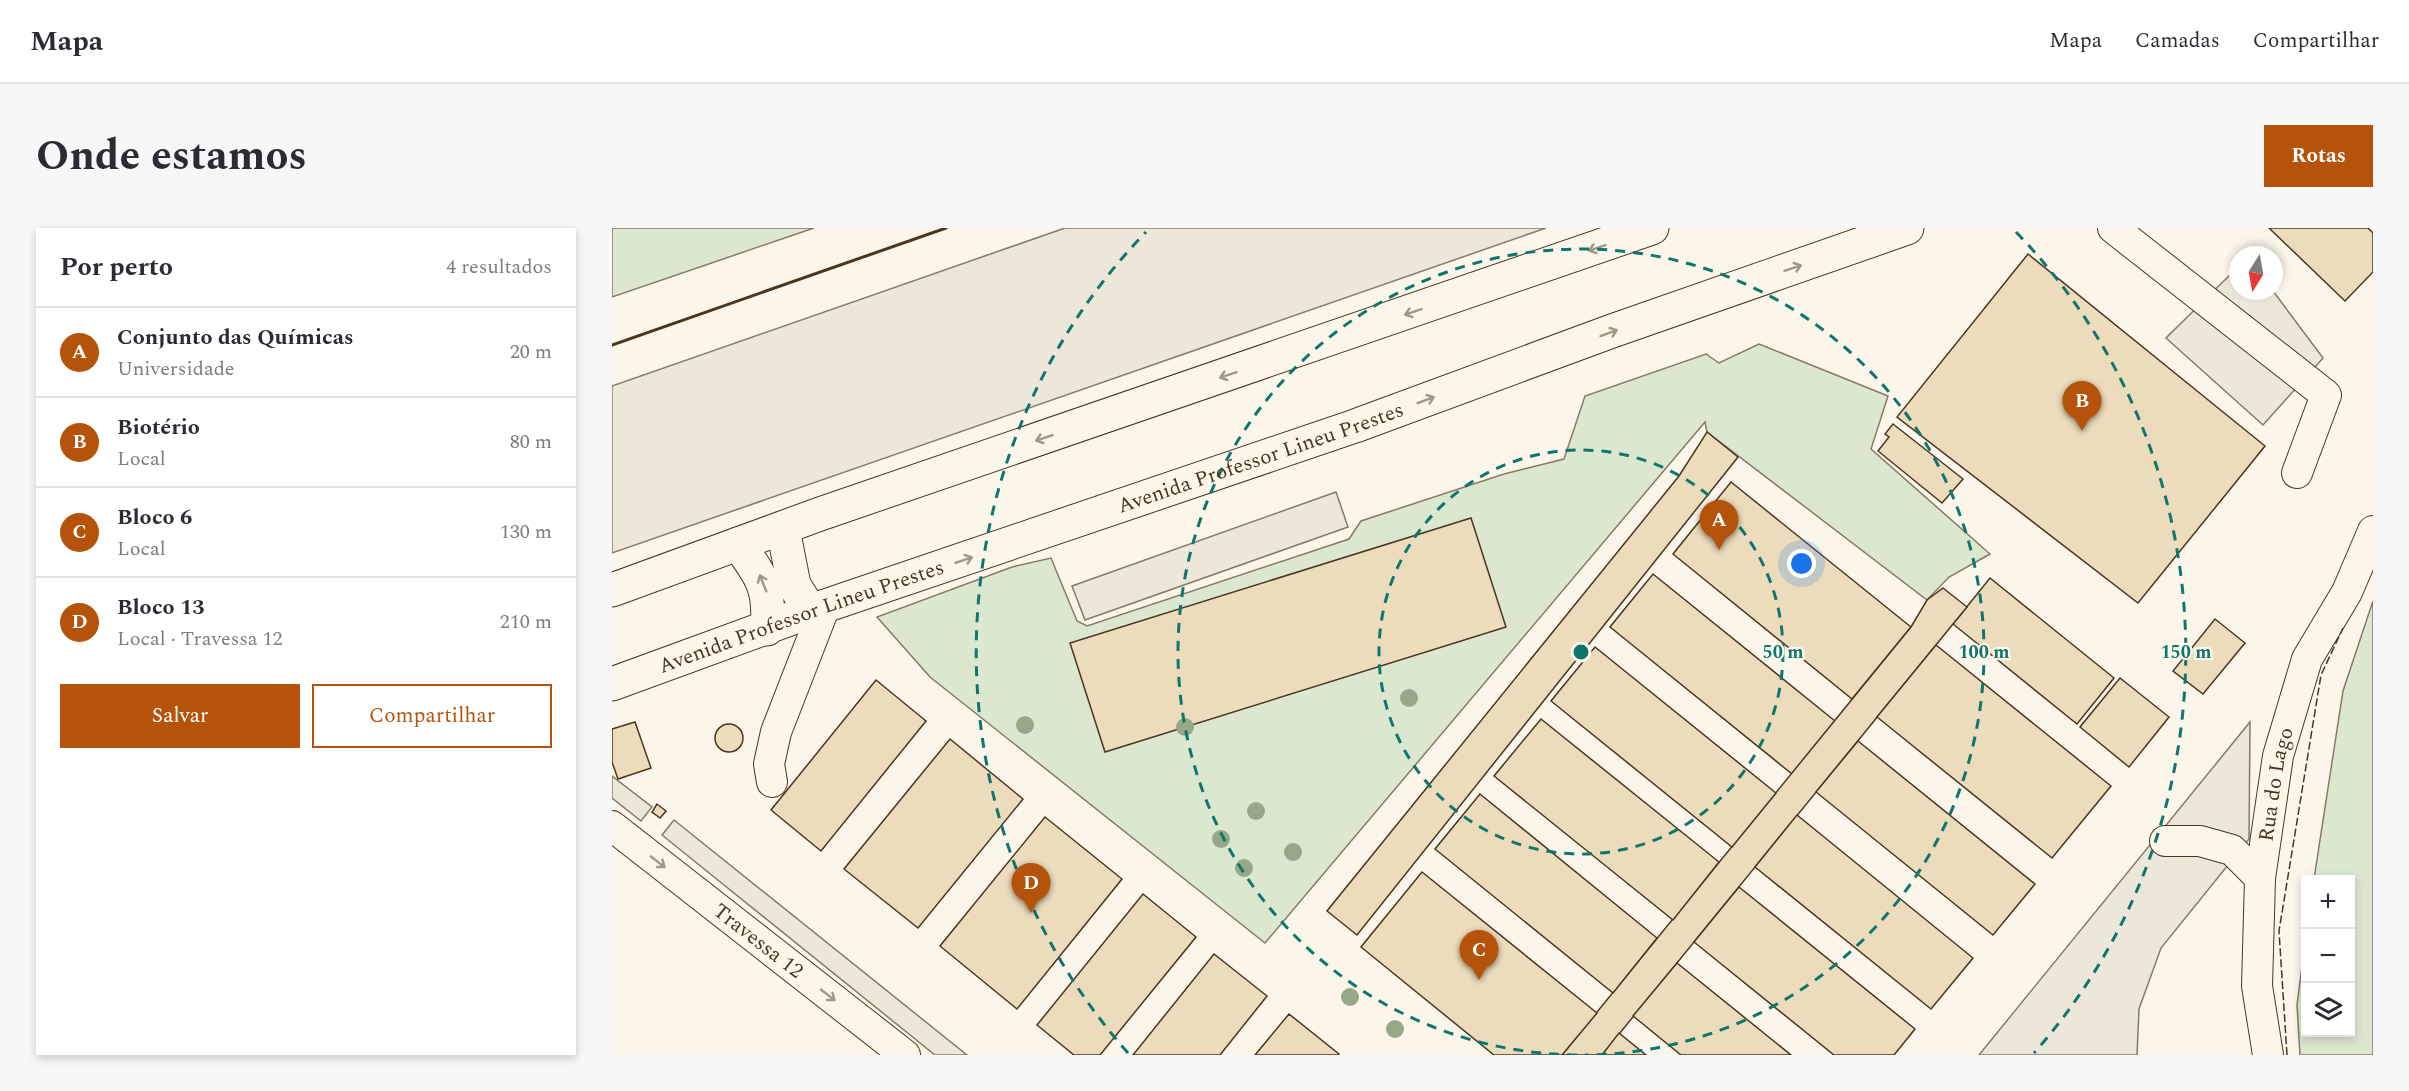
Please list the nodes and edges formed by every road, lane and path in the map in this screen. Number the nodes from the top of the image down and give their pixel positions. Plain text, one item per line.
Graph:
1 (1652, 228) edge
2 (1908, 228) edge
3 (2113, 228) edge
4 (2297, 473) dead end
5 (783, 529) junction
6 (2373, 531) edge
7 (738, 544) junction
8 (612, 590) edge
9 (818, 609) junction
10 (766, 628) junction
11 (612, 684) edge
12 (771, 782) dead end
13 (612, 826) edge
14 (2164, 841) dead end
15 (2260, 878) junction
16 (905, 1055) edge
17 (2268, 1055) edge

1 -> 5 main road
9 -> 2 main road, Avenida Professor Lineu Prestes
3 - 4 street
5 - 7 main road
5 - 9 main road
6 - 15 street, Rua do Lago
7 - 8 main road
10 -> 7 main road
9 - 10 main road, Avenida Professor Lineu Prestes
9 - 12 street
10 - 11 main road, Avenida Professor Lineu Prestes
13 -> 16 street, Travessa 12
14 - 15 street
15 - 17 street, Rua do Lago

